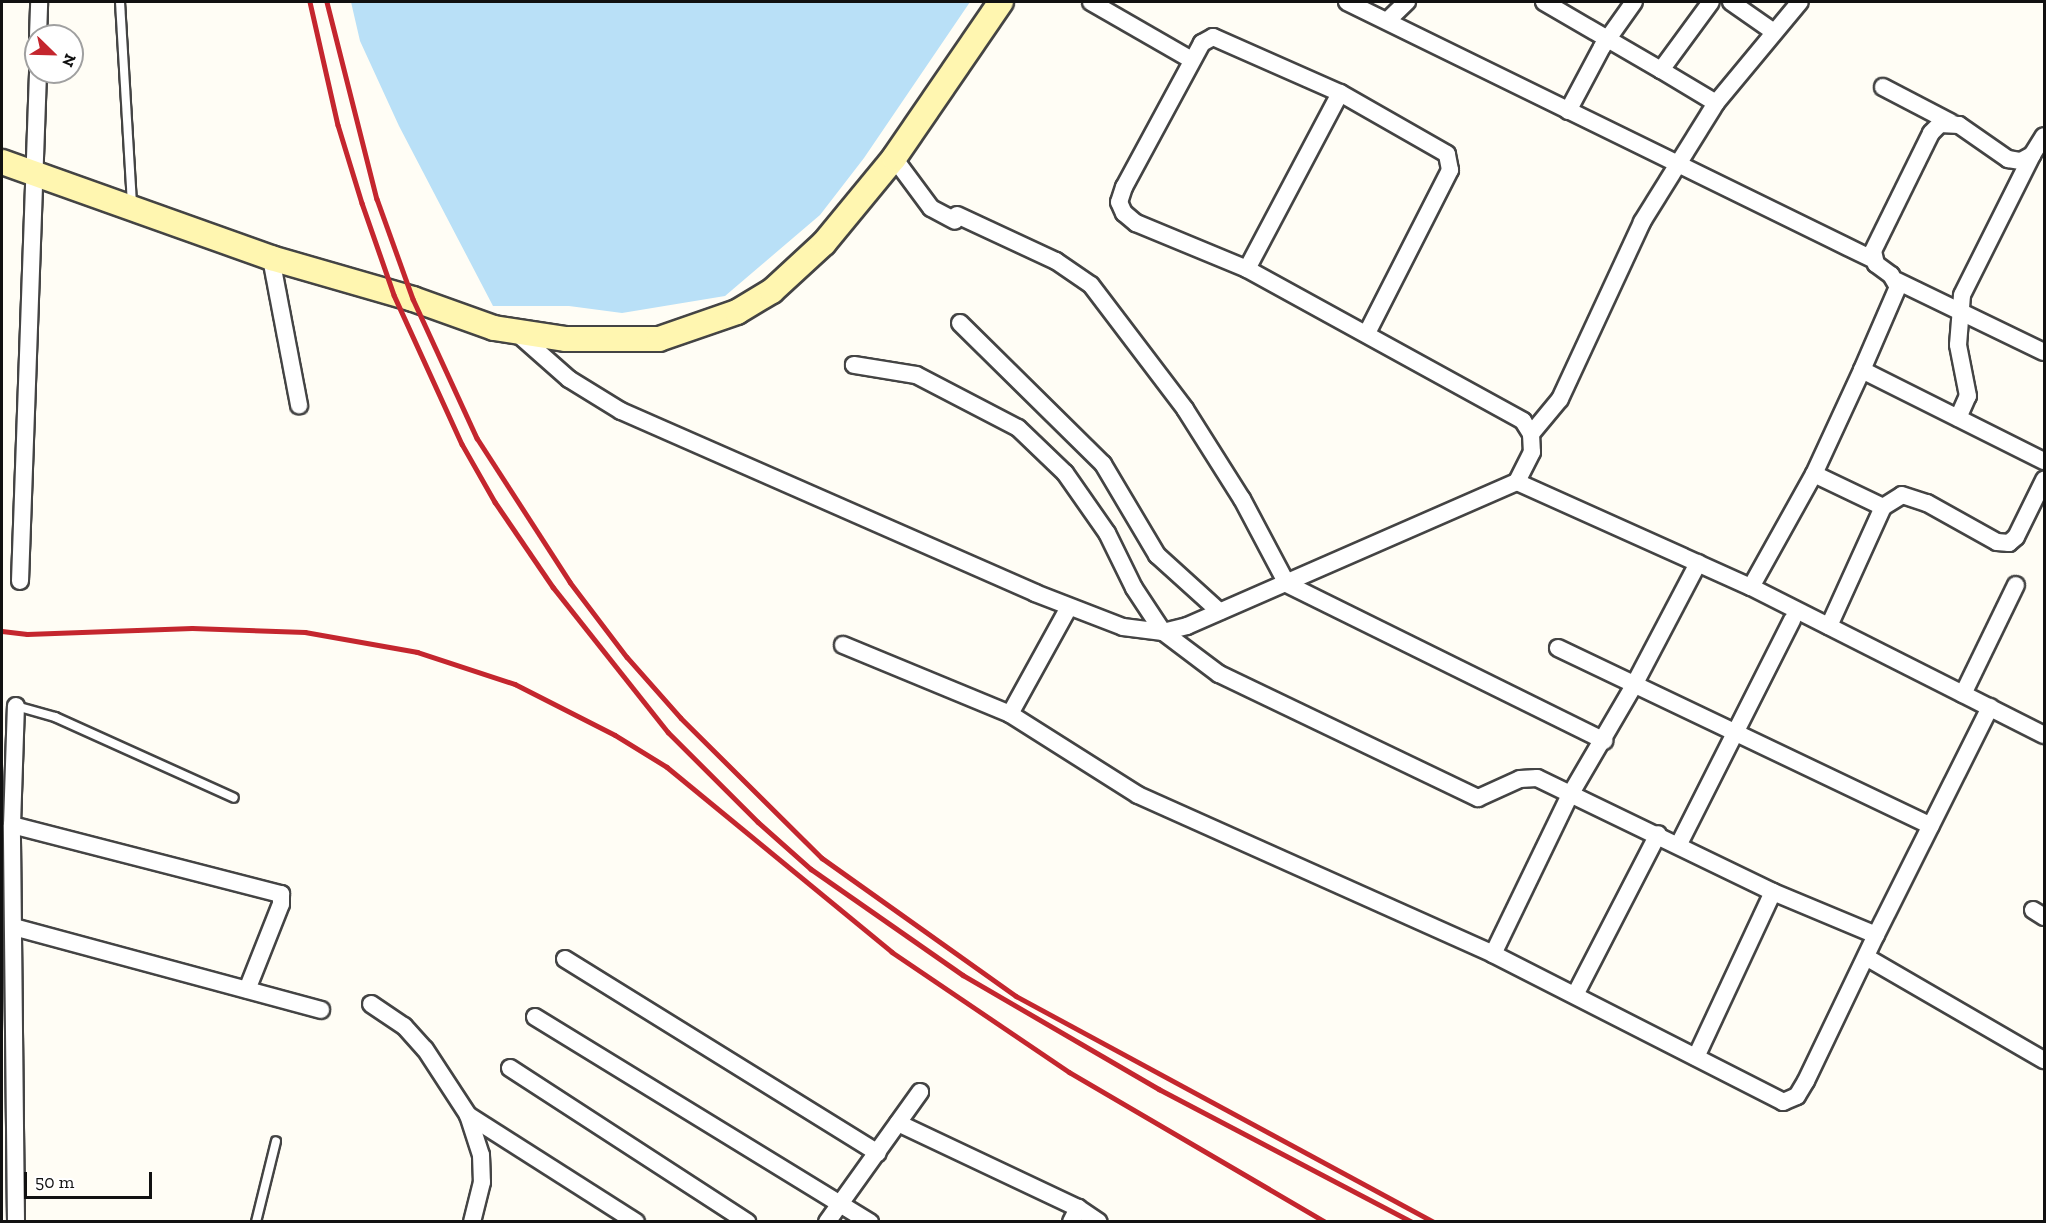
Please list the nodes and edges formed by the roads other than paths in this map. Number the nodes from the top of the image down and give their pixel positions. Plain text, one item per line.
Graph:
1 (39, 2) edge
2 (120, 2) edge
3 (1001, 2) edge
4 (1091, 2) edge
5 (1347, 2) edge
6 (1407, 2) edge
7 (1544, 2) edge
8 (1634, 2) edge
9 (1711, 2) edge
10 (1731, 2) edge
11 (1800, 2) edge
12 (1387, 21) junction
13 (38, 24) edge
14 (1774, 32) junction
15 (1607, 40) junction
16 (1192, 60) junction
17 (1661, 70) junction
18 (38, 84) edge
19 (1883, 87) dead end
20 (1341, 93) junction
21 (1716, 103) junction
22 (1568, 111) junction
23 (1950, 122) junction
24 (2044, 136) edge
25 (2032, 155) junction
26 (894, 158) junction
27 (2, 162) edge
28 (1679, 166) junction
29 (35, 174) junction
30 (132, 206) junction
31 (271, 258) junction
32 (1872, 259) junction
33 (1248, 269) junction
34 (1897, 281) junction
35 (1959, 311) junction
36 (960, 323) dead end
37 (1367, 333) junction
38 (518, 334) junction
39 (2044, 352) edge
40 (854, 365) dead end
41 (1862, 370) junction
42 (298, 405) dead end
43 (1958, 418) junction
44 (1531, 434) junction
45 (2044, 461) edge
46 (1814, 474) junction
47 (2044, 480) edge
48 (1517, 482) junction
49 (1883, 507) junction
50 (1698, 563) junction
51 (20, 581) dead end
52 (1287, 584) junction
53 (2016, 585) dead end
54 (1751, 587) junction
55 (1069, 608) junction
56 (1219, 611) junction
57 (1792, 620) dead end
58 (1829, 626) junction
59 (1162, 632) junction
60 (843, 645) dead end
61 (1558, 648) dead end
62 (1633, 687) junction
63 (1963, 694) junction
64 (16, 706) joint
65 (1990, 707) junction
66 (1010, 714) junction
67 (2044, 735) edge
68 (1736, 736) junction
69 (1604, 741) junction
70 (1570, 795) junction
71 (234, 798) dead end
72 (12, 825) junction
73 (1931, 826) junction
74 (1658, 834) junction
75 (1678, 844) junction
76 (1773, 892) junction
77 (8, 896) edge
78 (14, 927) junction
79 (1876, 935) junction
80 (1493, 954) junction
81 (1866, 957) junction
82 (565, 958) dead end
83 (246, 990) junction
84 (1575, 995) junction
85 (371, 1004) dead end
86 (321, 1010) dead end
87 (535, 1017) dead end
88 (1696, 1058) junction
89 (2044, 1060) edge
90 (510, 1068) dead end
91 (920, 1092) dead end
92 (468, 1116) junction
93 (898, 1124) junction
94 (276, 1141) dead end
95 (878, 1153) junction
96 (839, 1204) junction
97 (1075, 1215) edge
98 (16, 1221) edge
99 (256, 1221) edge
100 (471, 1221) edge
101 (636, 1221) edge
102 (747, 1221) edge
103 (827, 1221) edge
104 (870, 1221) edge
105 (1099, 1221) edge

1 - 13 street
2 - 30 lane
3 - 26 main road
4 - 16 street
5 - 12 street
6 - 12 street
7 - 15 street
8 - 15 street
9 - 17 street
10 - 14 street
11 - 14 street
12 - 22 street
14 - 21 street
15 - 17 street
15 - 22 street
16 - 20 street
16 - 33 street
17 - 21 street
18 - 29 street
19 - 23 street
20 - 33 street
20 - 37 street
21 - 28 street
22 - 28 street
23 - 25 street
23 - 32 street
24 - 25 street
25 - 35 street
26 - 38 main road
26 - 52 street
27 - 29 main road
28 - 32 street
28 - 44 street
29 - 30 main road
29 - 51 street
30 - 31 main road
31 - 38 main road
31 - 42 street
32 - 34 street
33 - 37 street
34 - 35 street
34 - 41 street
35 - 39 street
35 - 43 street
36 - 56 street
37 - 44 street
38 - 55 street
40 - 59 street
41 - 43 street
41 - 46 street
43 - 45 street
44 - 48 street
46 - 49 street
46 - 54 street
47 - 49 street
48 - 50 street
48 - 52 street
49 - 58 street
50 - 54 street
50 - 62 street
52 - 56 street
52 - 69 street
53 - 63 street
54 - 58 street
55 - 59 street
55 - 66 street
56 - 59 street
57 - 68 street
58 - 63 street
59 - 70 street
60 - 66 street
61 - 62 street
62 - 68 street
62 - 69 street
63 - 65 street
64 - 71 lane
64 - 72 street
65 - 67 street
65 - 73 street
66 - 80 street
68 - 73 street
68 - 75 street
69 - 70 street
70 - 74 street
70 - 80 street
72 - 77 street
72 - 83 street
73 - 79 street
74 - 75 street
74 - 84 street
75 - 76 street
76 - 79 street
76 - 88 street
77 - 78 street
78 - 83 street
78 - 98 street
79 - 81 street
80 - 84 street
81 - 88 street
81 - 89 street
82 - 95 street
83 - 86 street
84 - 88 street
85 - 92 street
87 - 96 street
90 - 102 street
91 - 93 street
92 - 100 street
92 - 101 street
93 - 95 street
93 - 97 street
94 - 99 lane
95 - 96 street
96 - 103 street
96 - 104 street
97 - 105 street

